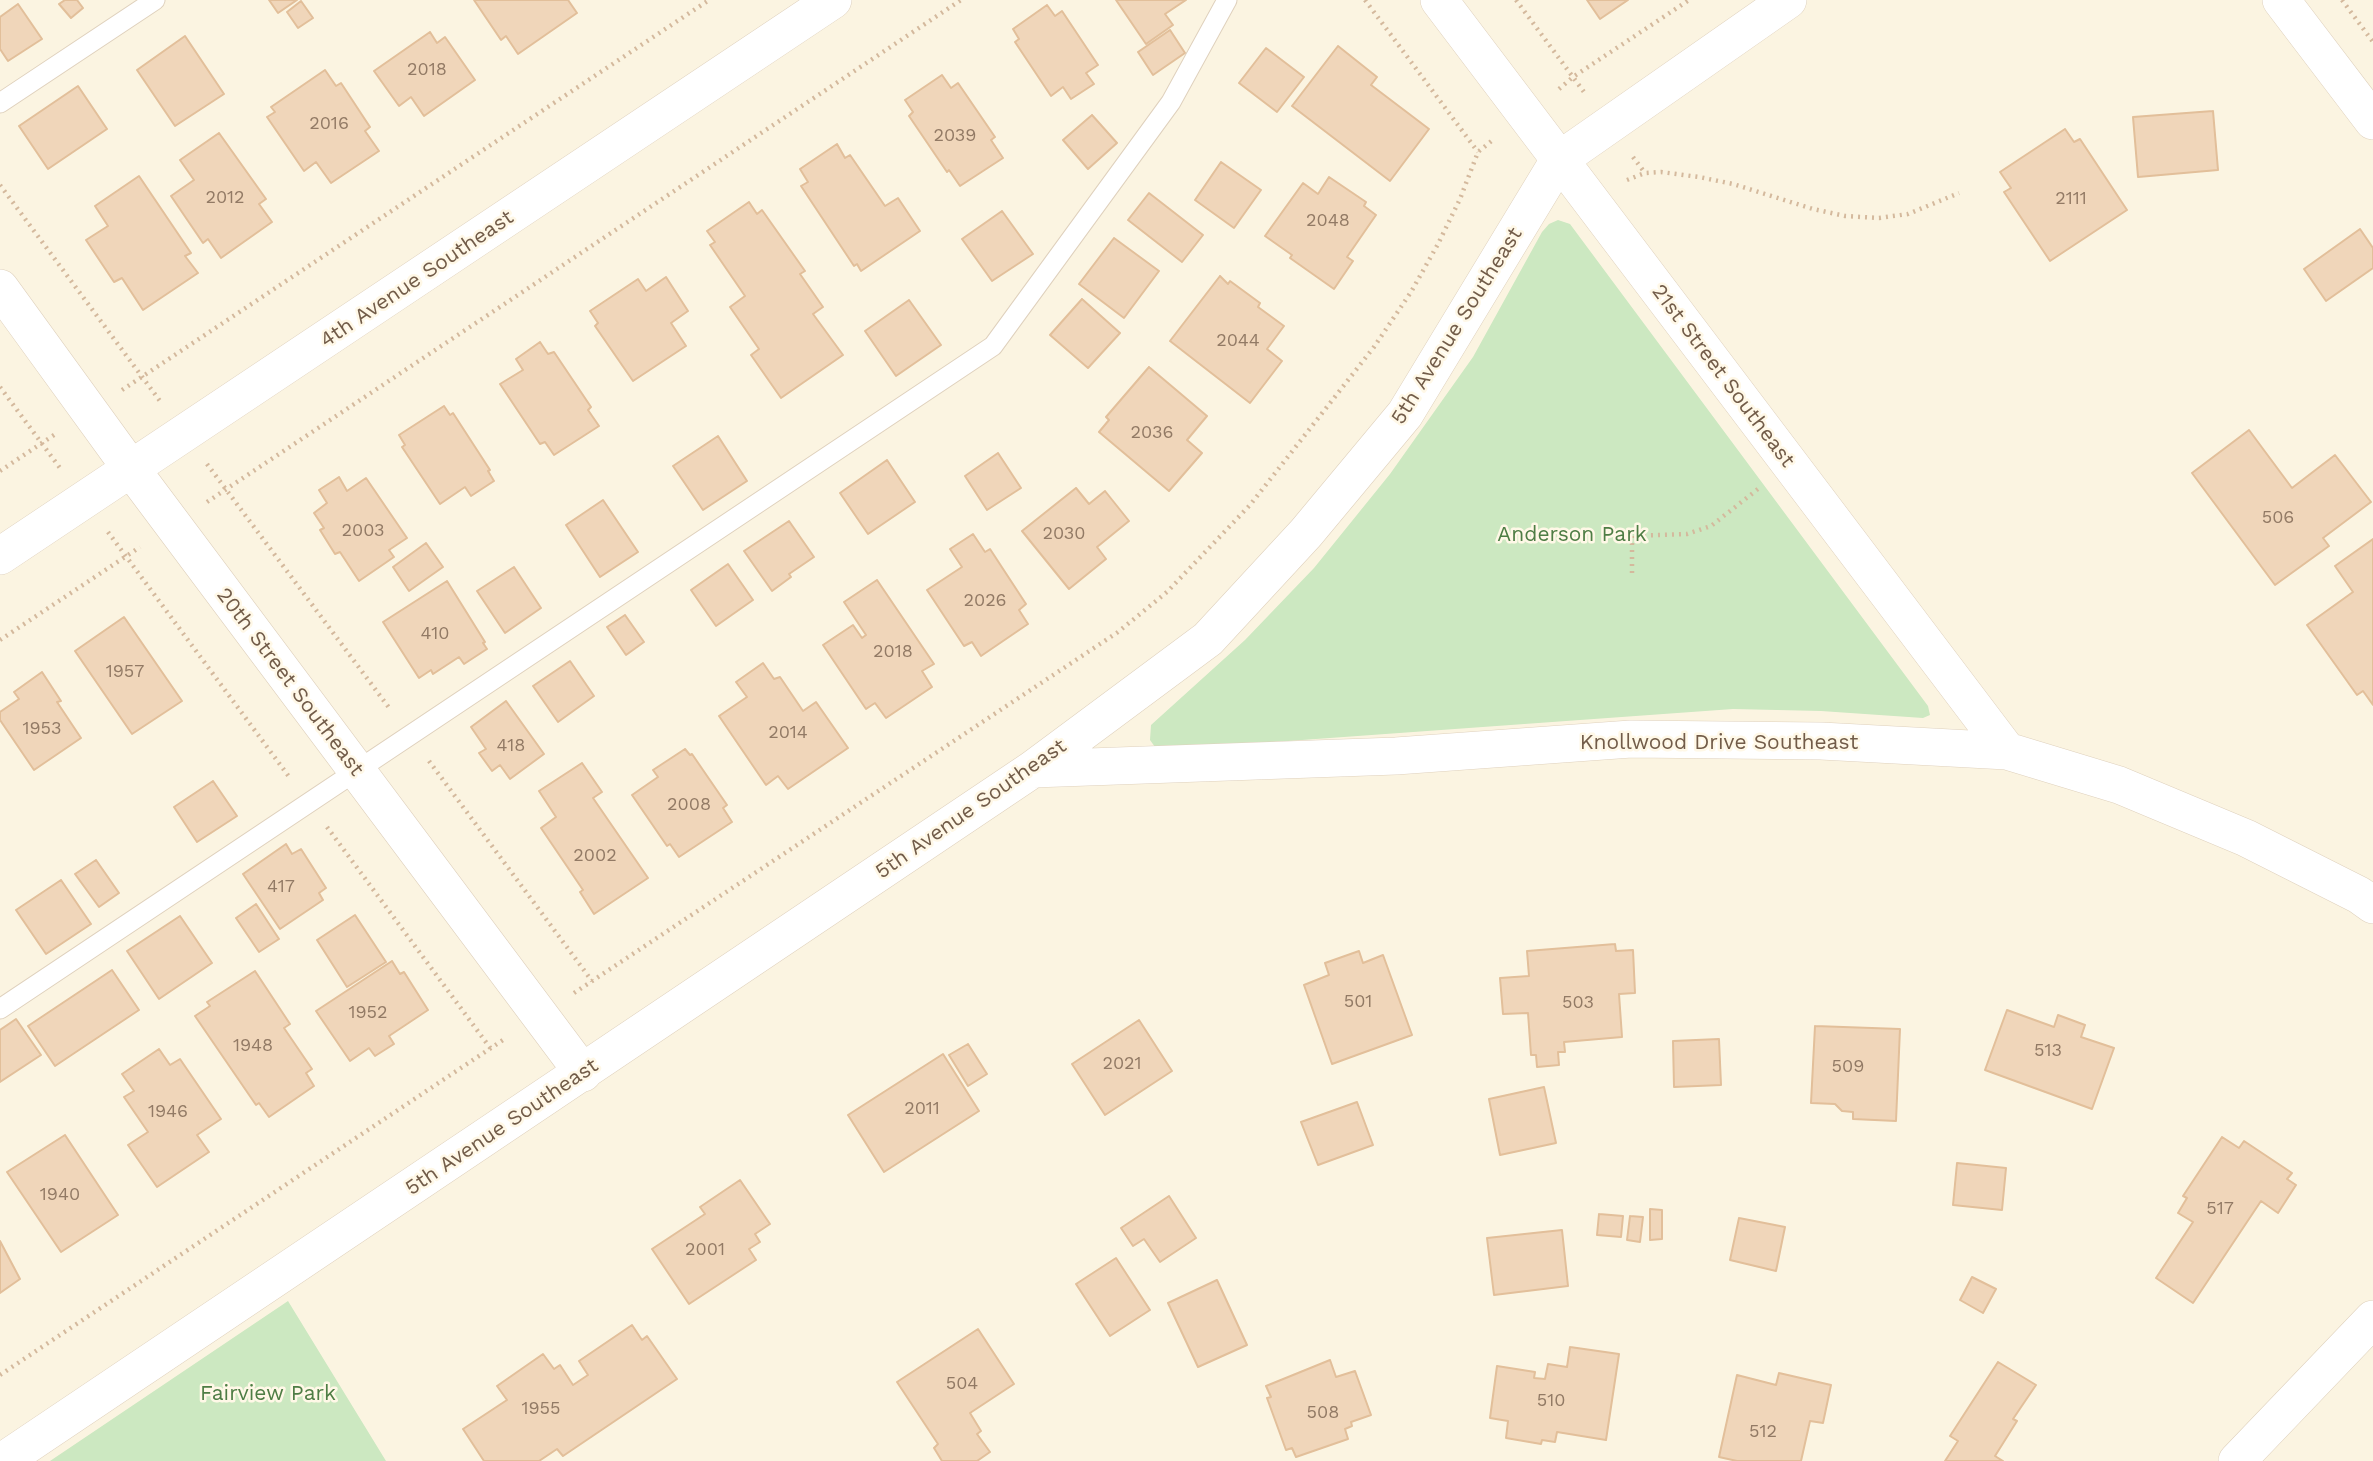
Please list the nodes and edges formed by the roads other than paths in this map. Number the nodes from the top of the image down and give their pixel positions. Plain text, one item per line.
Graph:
1 (155, 0) edge
2 (833, 0) edge
3 (1227, 0) edge
4 (1439, 0) edge
5 (1788, 0) edge
6 (2281, 0) edge
7 (0, 103) edge
8 (2373, 121) edge
9 (1559, 160) junction
10 (0, 288) edge
11 (132, 470) junction
12 (0, 556) edge
13 (2007, 751) junction
14 (1033, 769) junction
15 (357, 772) junction
16 (2373, 905) edge
17 (0, 1009) edge
18 (583, 1073) junction
19 (2373, 1319) edge
20 (3, 1461) edge
21 (2237, 1461) edge

1 - 7 lane
2 - 11 street, 4th Avenue Southeast
3 - 15 lane
4 - 9 street, 21st Street Southeast
5 - 9 street, 5th Avenue Southeast
6 - 8 street
9 - 13 street, 21st Street Southeast
9 - 14 street, 5th Avenue Southeast
10 - 11 street, 20th Street Southeast
11 - 12 street, 4th Avenue Southeast
11 - 15 street, 20th Street Southeast
13 - 14 street, Knollwood Drive Southeast
13 - 16 street, Knollwood Drive Southeast
14 - 18 street, 5th Avenue Southeast
15 - 17 lane
15 - 18 street, 20th Street Southeast
18 - 20 street, 5th Avenue Southeast
19 - 21 street

